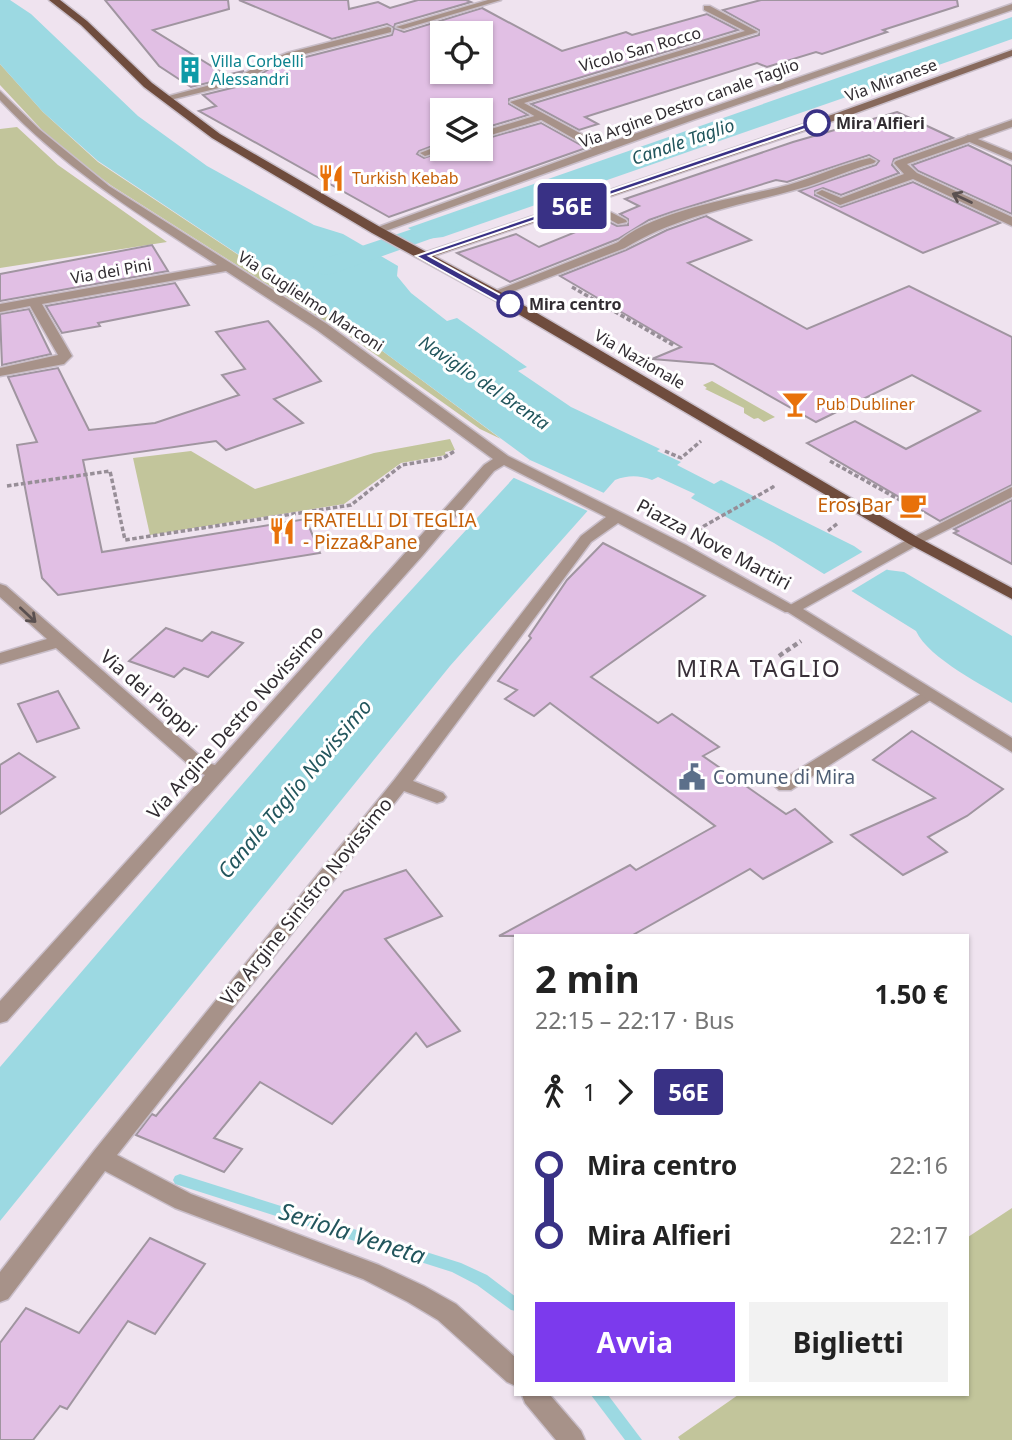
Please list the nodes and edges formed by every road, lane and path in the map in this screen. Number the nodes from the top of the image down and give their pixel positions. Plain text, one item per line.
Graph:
1 (54, 0) edge
2 (497, 0) edge
3 (1012, 7) edge
4 (707, 8) dead end
5 (400, 27) dead end
6 (388, 30) dead end
7 (1012, 53) edge
8 (0, 94) edge
9 (166, 99) junction
10 (541, 117) junction
11 (1012, 122) edge
12 (493, 131) edge
13 (968, 138) junction
14 (602, 150) junction
15 (430, 151) edge
16 (425, 153) dead end
17 (1012, 156) edge
18 (870, 161) dead end
19 (913, 175) junction
20 (808, 179) junction
21 (585, 202) junction
22 (1012, 222) edge
23 (625, 223) joint
24 (645, 231) junction
25 (379, 232) junction
26 (416, 253) junction
27 (227, 267) junction
28 (550, 274) junction
29 (494, 294) junction
30 (34, 302) junction
31 (0, 308) edge
32 (673, 345) dead end
33 (0, 372) edge
34 (465, 445) dead end
35 (665, 451) dead end
36 (692, 451) dead end
37 (511, 464) junction
38 (7, 486) dead end
39 (1012, 491) edge
40 (756, 496) dead end
41 (617, 516) junction
42 (838, 523) dead end
43 (704, 526) dead end
44 (828, 531) dead end
45 (914, 541) junction
46 (0, 589) edge
47 (1012, 594) edge
48 (790, 609) junction
49 (57, 642) junction
50 (0, 659) edge
51 (927, 695) junction
52 (1012, 746) edge
53 (217, 773) junction
54 (777, 781) dead end
55 (401, 783) junction
56 (437, 797) dead end
57 (0, 1015) edge
58 (102, 1158) junction
59 (0, 1291) edge
60 (514, 1372) edge
61 (535, 1396) edge
62 (572, 1440) edge

1 - 9 main road, Via Nazionale
2 - 5 lane
3 - 14 street, Via Argine Destro canale Taglio
4 - 10 street, Vicolo San Rocco
6 - 9 lane
7 - 21 main road, Via Miranese
8 - 27 street, Via Guglielmo Marconi
9 - 25 main road, Via Nazionale
10 - 12 lane
10 - 14 street, Vicolo San Rocco
11 - 13 street
13 - 17 lane
13 - 19 street
14 - 25 street, Via Argine Destro canale Taglio
15 - 16 lane
18 - 20 street
19 - 20 street
22 -> 19 street
20 - 24 street
21 - 23 lane
21 - 26 main road, Via Miranese
23 - 24 street
24 - 28 street
25 - 26 main road, Via Nazionale
26 - 29 main road, Via Nazionale
27 - 30 street, Via dei Pini
27 - 37 street, Via Guglielmo Marconi
28 - 29 street
28 - 32 path
29 - 45 main road, Via Nazionale
30 - 31 street, Via dei Pini
30 - 33 street
34 - 38 path
35 - 36 path
37 - 41 street, Via Guglielmo Marconi
37 - 53 street, Via Argine Destro Novissimo
39 - 45 street, Piazza Nove Martiri
40 - 43 path
41 - 48 street, Piazza Nove Martiri
41 - 55 street, Via Argine Sinistro Novissimo
42 - 44 path
45 - 47 main road, Via Nazionale
45 - 48 street, Piazza Nove Martiri
46 -> 49 street, Via dei Pioppi
48 - 51 street, Piazza Nove Martiri
49 - 50 street
49 - 53 street, Via dei Pioppi
51 - 52 street, Piazza Nove Martiri
51 - 54 lane
53 - 57 street, Via Argine Destro Novissimo
55 - 56 street
55 - 58 street, Via Argine Sinistro Novissimo
58 - 59 street, Via Argine Sinistro Novissimo
58 - 60 street
61 - 62 street

